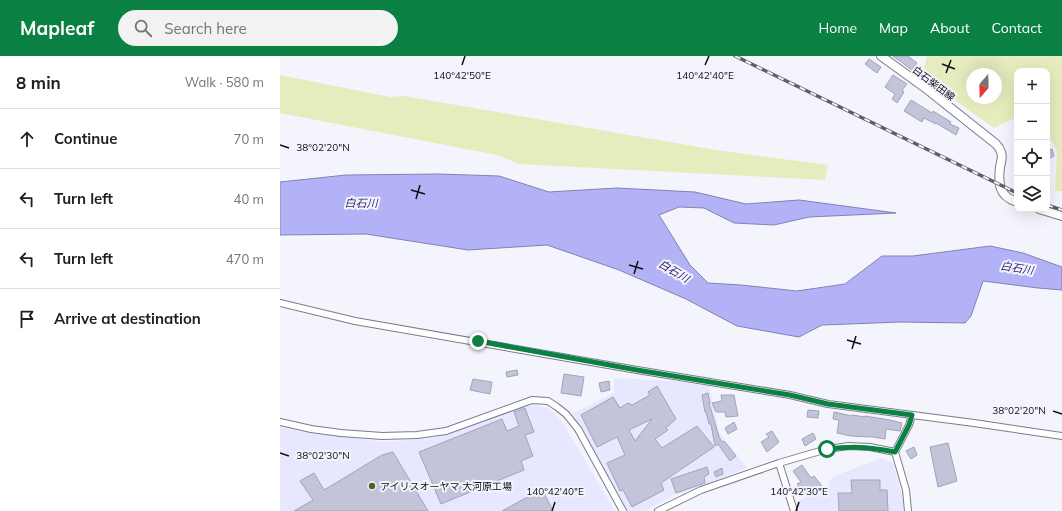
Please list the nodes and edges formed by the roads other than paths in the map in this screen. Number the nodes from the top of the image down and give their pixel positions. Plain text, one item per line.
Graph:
1 (880, 56) edge
2 (1014, 201) edge
3 (1049, 212) edge
4 (1062, 216) edge
5 (280, 303) edge
6 (912, 415) junction
7 (280, 422) edge
8 (1062, 436) edge
9 (895, 452) junction
10 (779, 463) junction
11 (622, 511) edge
12 (658, 511) edge
13 (794, 511) edge
14 (908, 511) edge

1 - 2 main road
3 - 4 main road
5 - 6 street
6 - 8 street
6 - 9 street
7 - 11 street
9 - 10 street
9 - 14 street
10 - 12 street
10 - 13 street

